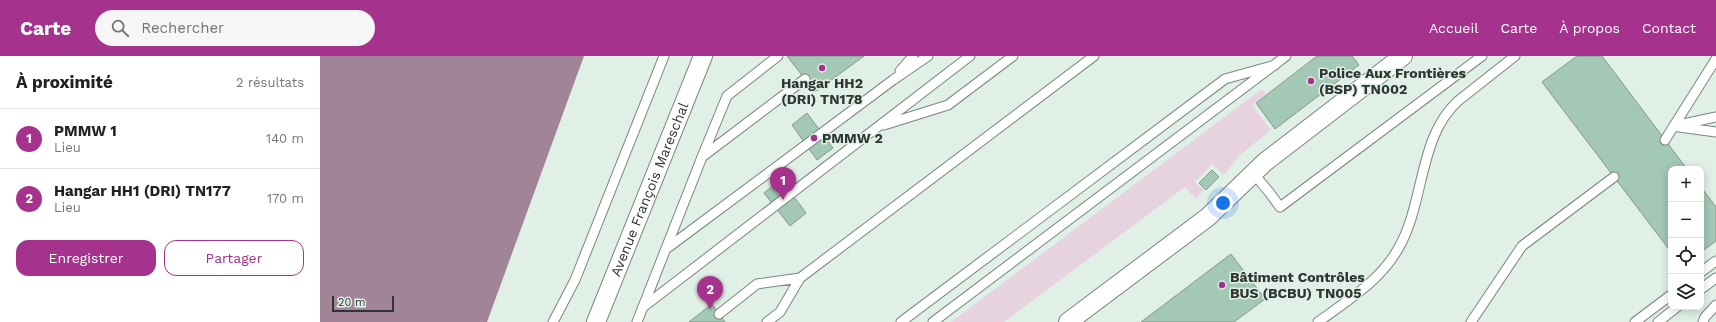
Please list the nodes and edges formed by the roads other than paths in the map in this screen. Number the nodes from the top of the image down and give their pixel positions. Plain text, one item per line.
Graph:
1 (664, 56) edge
2 (703, 56) edge
3 (778, 56) edge
4 (913, 56) edge
5 (928, 56) edge
6 (970, 56) edge
7 (1013, 56) edge
8 (1094, 56) edge
9 (1286, 56) edge
10 (1403, 56) edge
11 (1482, 56) edge
12 (1516, 56) edge
13 (1716, 59) edge
14 (1275, 65) junction
15 (805, 79) dead end
16 (893, 80) junction
17 (1716, 117) edge
18 (879, 126) junction
19 (1674, 126) junction
20 (1716, 132) edge
21 (1666, 140) dead end
22 (702, 157) junction
23 (1253, 173) junction
24 (1614, 177) dead end
25 (666, 249) junction
26 (1716, 261) edge
27 (1704, 270) edge
28 (800, 278) junction
29 (1716, 278) edge
30 (1704, 287) edge
31 (1668, 297) edge
32 (1716, 305) edge
33 (642, 308) junction
34 (1673, 310) edge
35 (719, 314) dead end
36 (553, 322) edge
37 (596, 322) edge
38 (637, 322) edge
39 (767, 322) edge
40 (901, 322) edge
41 (933, 322) edge
42 (1068, 322) edge
43 (1318, 322) edge
44 (1471, 322) edge
45 (1635, 322) edge
46 (1658, 322) edge
47 (1703, 322) edge

1 - 36 lane
2 - 37 street, Avenue François Mareschal
3 - 22 lane
4 - 16 lane
5 - 16 lane
6 - 18 lane
7 - 18 lane
8 - 28 lane
9 - 14 lane
10 - 23 street
11 - 23 lane
12 - 43 lane
13 - 19 lane
14 - 40 lane
14 - 41 lane
15 - 22 lane
16 - 25 lane
17 - 19 lane
18 - 33 lane
19 - 20 lane
19 - 21 lane
22 - 25 lane
23 - 42 street
24 - 44 lane
25 - 33 lane
26 - 27 lane
28 - 35 lane
28 - 39 lane
29 - 30 lane
31 - 45 lane
32 - 47 lane
33 - 38 lane
34 - 46 lane

